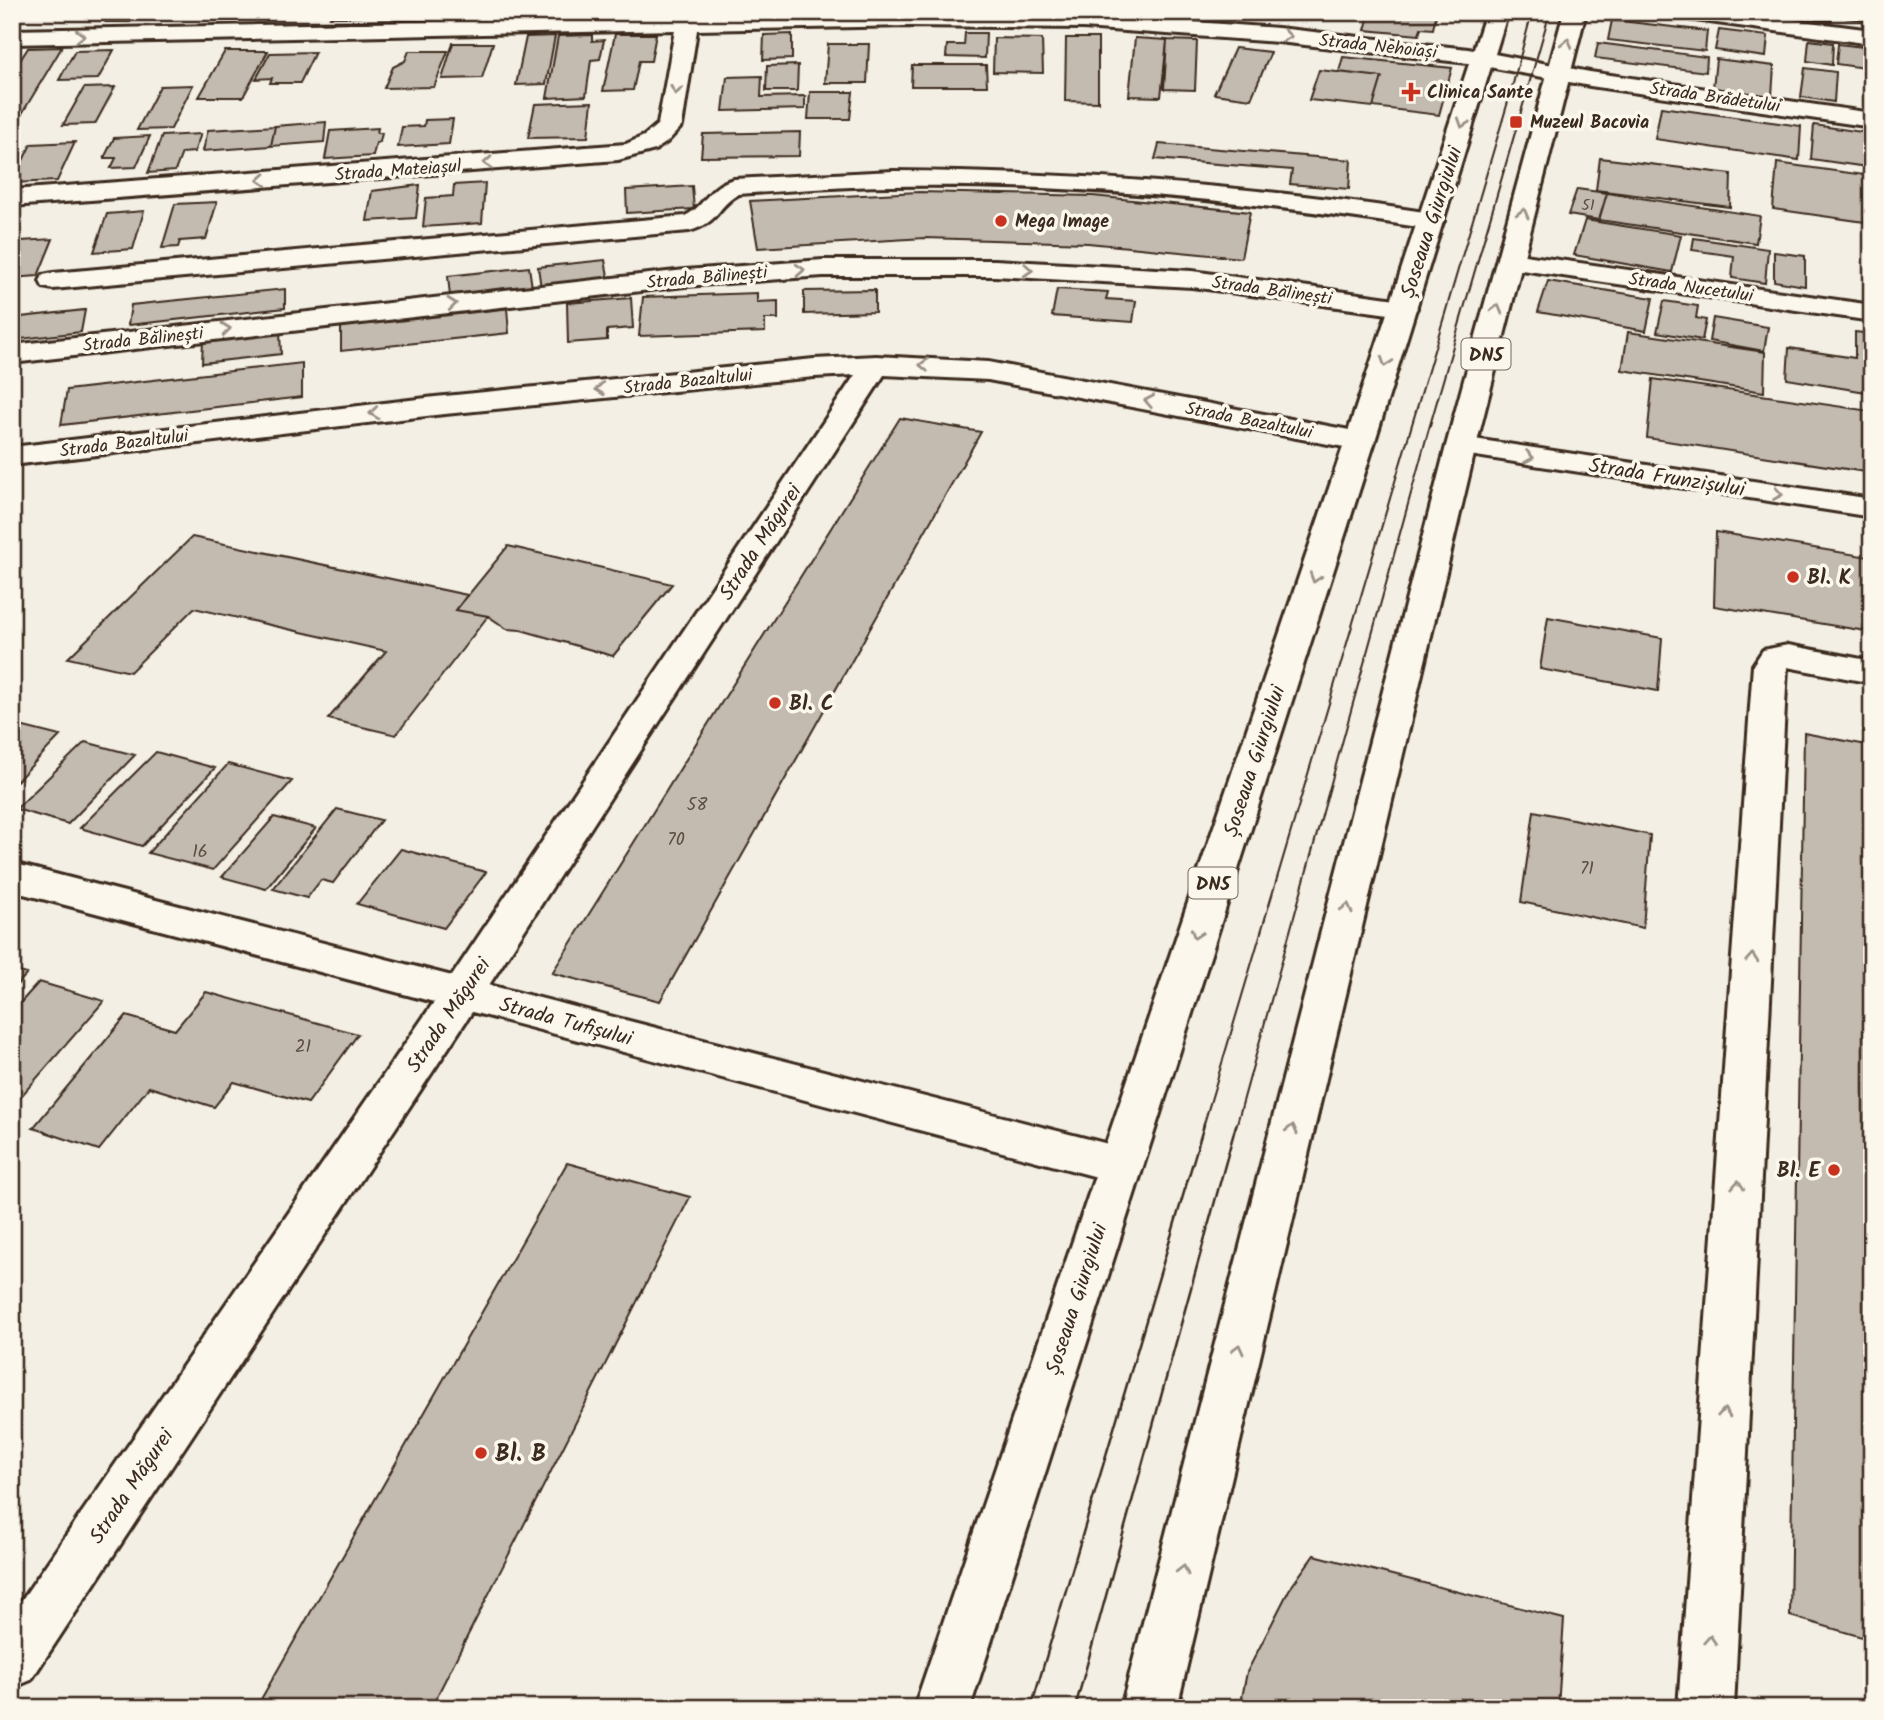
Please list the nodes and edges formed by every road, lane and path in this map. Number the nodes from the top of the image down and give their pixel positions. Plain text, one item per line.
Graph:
1 (1497, 12) edge
2 (1575, 12) edge
3 (1680, 12) edge
4 (687, 23) junction
5 (12, 37) edge
6 (1872, 37) edge
7 (1485, 58) junction
8 (1559, 74) junction
9 (1872, 120) edge
10 (12, 198) edge
11 (1431, 221) junction
12 (1510, 261) junction
13 (54, 281) dead end
14 (1403, 308) junction
15 (1872, 313) edge
16 (12, 354) edge
17 (876, 365) junction
18 (1360, 441) junction
19 (1461, 446) junction
20 (12, 456) edge
21 (1872, 508) edge
22 (1872, 672) edge
23 (12, 877) edge
24 (462, 994) junction
25 (1120, 1165) junction
26 (12, 1661) edge
27 (942, 1708) edge
28 (1149, 1708) edge
29 (1706, 1708) edge

1 - 7 street, Șoseaua Giurgiului / DN5
8 -> 2 street, DN5
3 - 6 street
5 -> 4 street, Strada Nehoiași
4 -> 7 street, Strada Nehoiași
4 -> 10 street, Strada Mateiașul
7 - 8 street, Strada Nehoiași
7 -> 11 street, Șoseaua Giurgiului / DN5
8 - 9 street, Strada Brădetului
12 -> 8 street, DN5
11 - 13 street
11 - 14 street, Șoseaua Giurgiului / DN5
12 - 15 street, Strada Nucetului
19 -> 12 street, DN5
16 -> 14 street, Strada Bălinești
14 -> 18 street, Șoseaua Giurgiului / DN5
18 -> 17 street, Strada Bazaltului
17 -> 20 street, Strada Bazaltului
17 - 24 street, Strada Măgurei
18 -> 25 street, Șoseaua Giurgiului / DN5
19 -> 21 street, Strada Frunzișului
28 -> 19 street, DN5
29 -> 22 street
23 - 24 street, Strada Tufișului
24 - 25 street, Strada Tufișului
24 - 26 street, Strada Măgurei
25 - 27 street, Șoseaua Giurgiului / DN5

